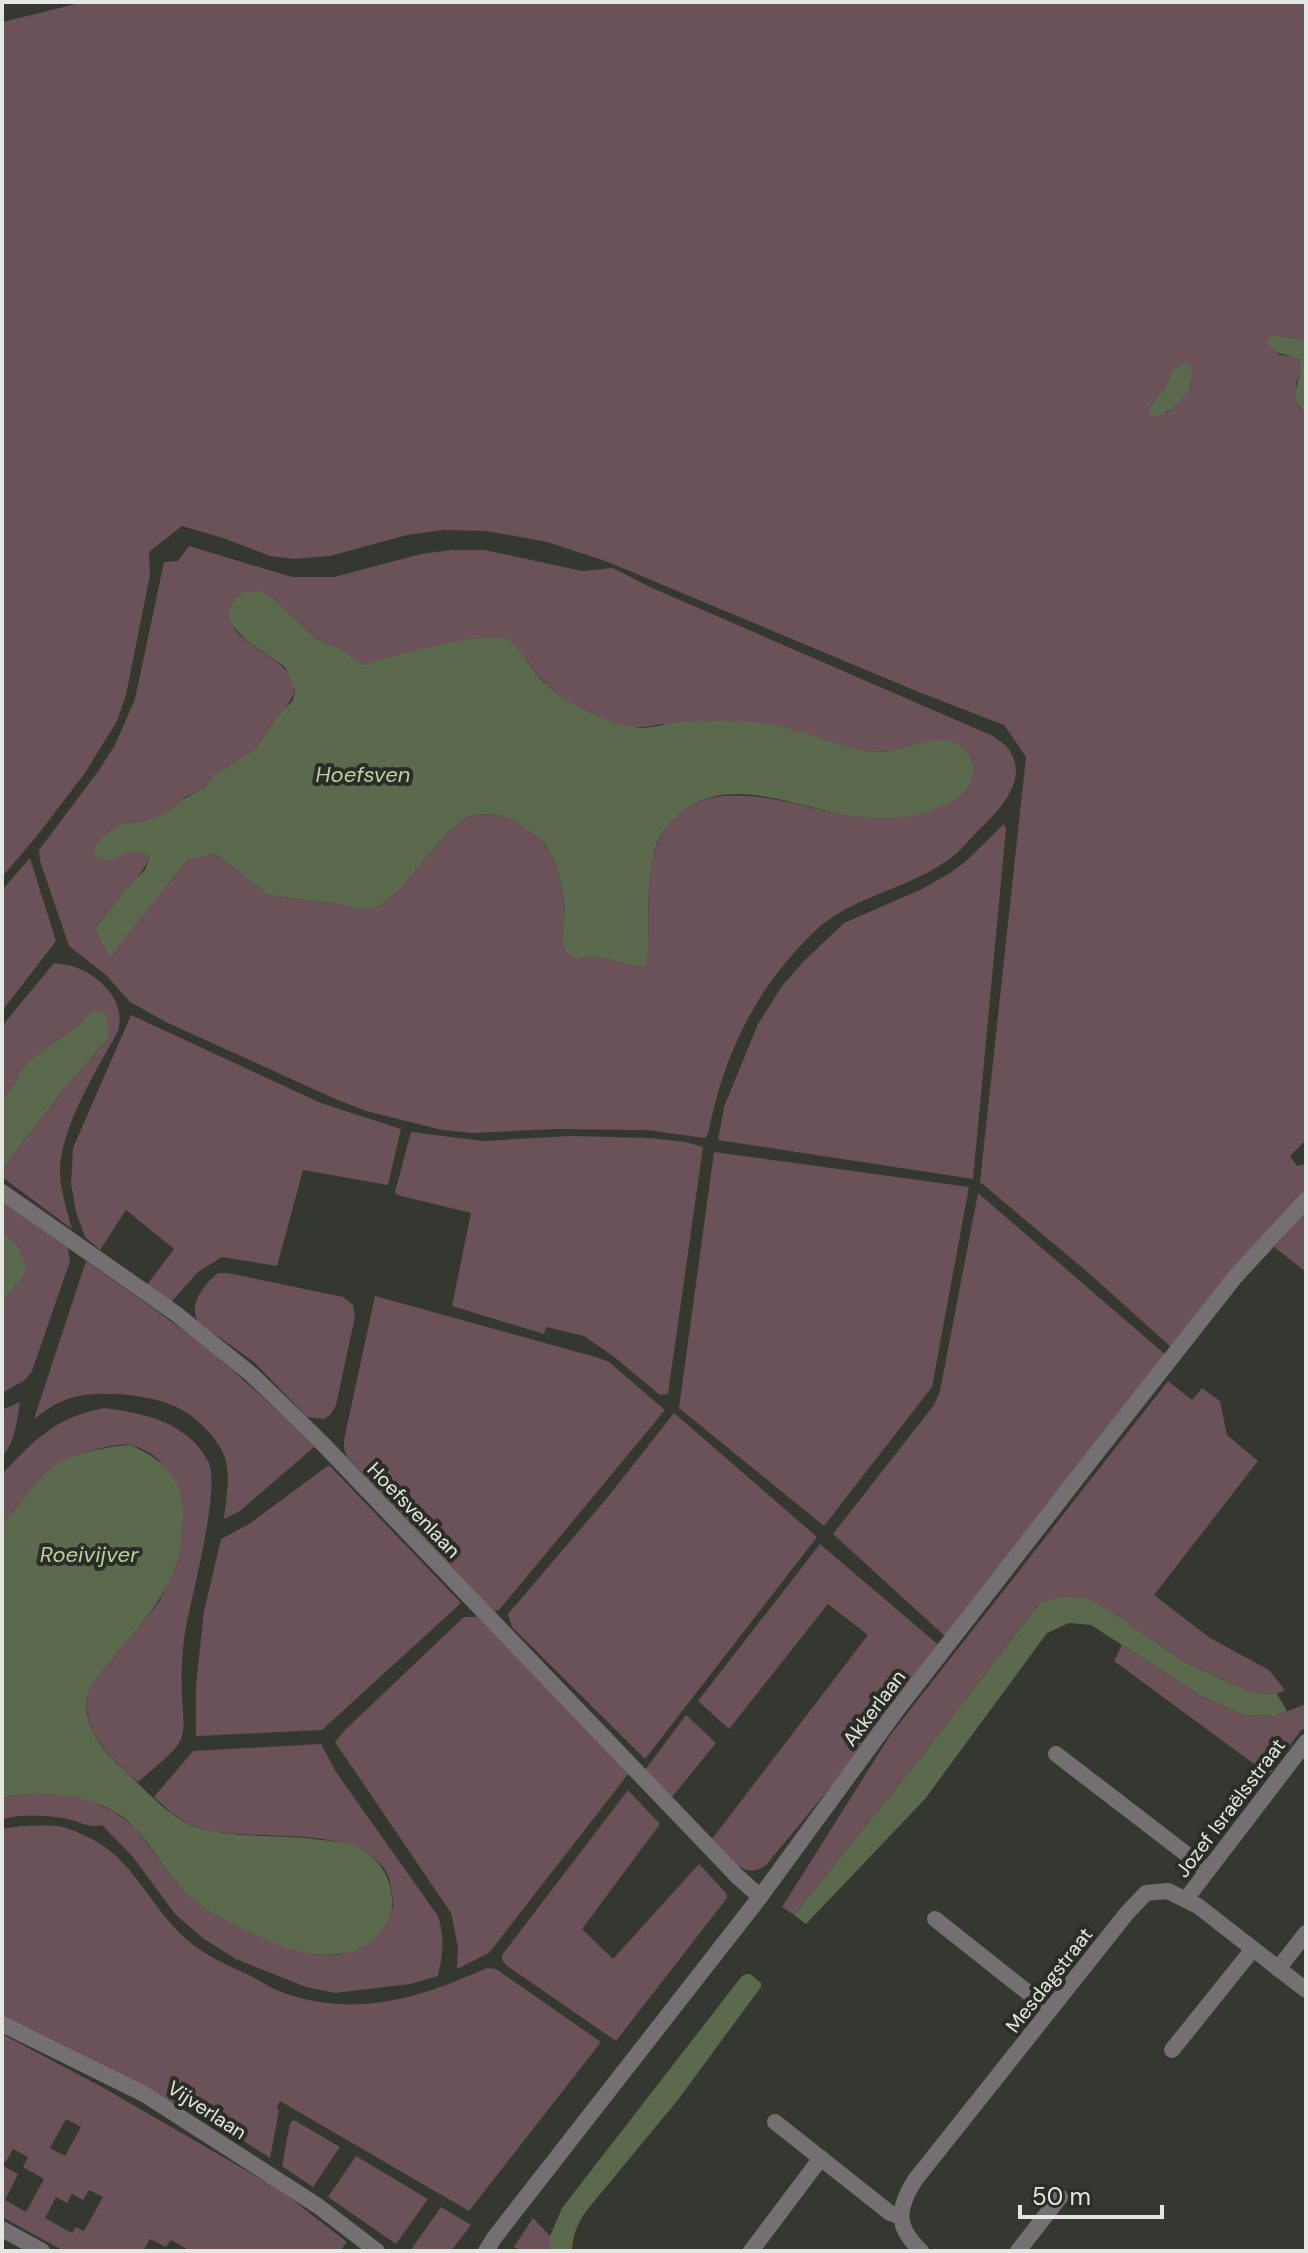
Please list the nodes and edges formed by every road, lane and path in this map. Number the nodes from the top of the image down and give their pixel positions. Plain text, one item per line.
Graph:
1 (2, 1192) edge
2 (1306, 1200) edge
3 (1306, 1742) edge
4 (1056, 1754) dead end
5 (1207, 1870) junction
6 (760, 1897) junction
7 (1186, 1899) junction
8 (935, 1919) dead end
9 (1306, 1933) edge
10 (1253, 1949) junction
11 (1278, 1969) junction
12 (1306, 1990) edge
13 (1050, 2010) junction
14 (2, 2024) edge
15 (1172, 2050) dead end
16 (775, 2122) dead end
17 (821, 2158) junction
18 (1060, 2197) dead end
19 (900, 2216) junction
20 (2, 2229) edge
21 (42, 2251) edge
22 (377, 2251) edge
23 (486, 2251) edge
24 (751, 2251) edge
25 (921, 2251) edge
26 (1018, 2251) edge

1 - 6 street, Hoefsvenlaan
2 - 6 street, Akkerlaan
3 - 5 street, Jozef Israëlsstraat
4 - 5 street
5 - 7 street, Jozef Israëlsstraat
6 - 23 street, Akkerlaan
7 - 10 street, Mesdagstraat
7 - 13 street, Mesdagstraat
8 - 13 street
9 - 11 street
10 - 11 street, Mesdagstraat
10 - 15 street
11 - 12 street, Mesdagstraat
13 - 19 street, Mesdagstraat
14 - 22 street, Vijverlaan
16 - 17 street
17 - 19 street
17 - 24 street
18 - 26 street
19 - 25 street
20 - 21 street

